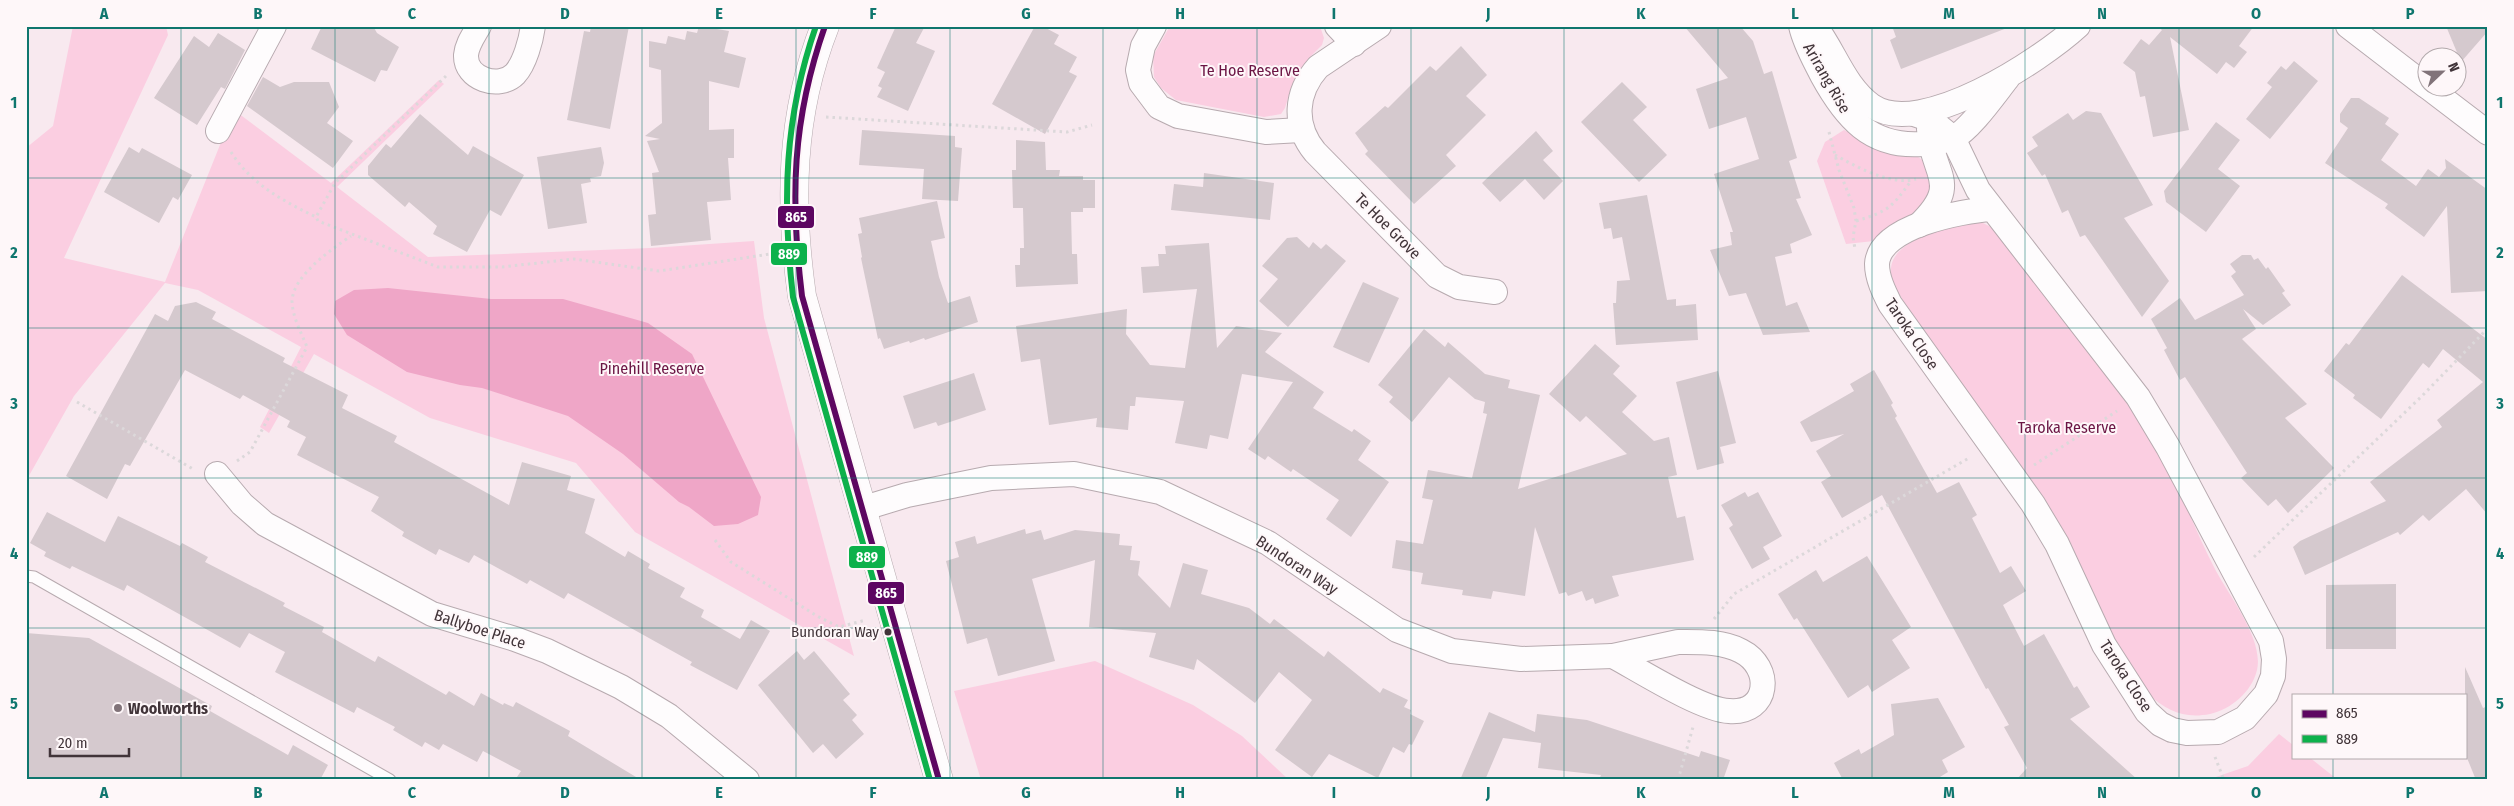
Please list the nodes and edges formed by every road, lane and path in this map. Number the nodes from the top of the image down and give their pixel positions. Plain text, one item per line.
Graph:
1 (274, 26) edge
2 (479, 26) edge
3 (533, 26) edge
4 (825, 26) edge
5 (1154, 26) edge
6 (1337, 26) edge
7 (1379, 26) edge
8 (1801, 26) edge
9 (1815, 26) edge
10 (2078, 26) edge
11 (2348, 26) edge
12 (1354, 44) junction
13 (466, 57) junction
14 (2008, 77) junction
15 (2416, 78) edge
16 (2442, 98) edge
17 (1928, 113) junction
18 (801, 116) junction
19 (1827, 124) dead end
20 (1092, 125) dead end
21 (1301, 130) junction
22 (218, 131) joint
23 (2488, 133) edge
24 (1953, 138) junction
25 (1930, 144) junction
26 (1835, 155) junction
27 (1941, 172) junction
28 (1911, 180) junction
29 (1991, 209) junction
30 (316, 217) junction
31 (1856, 221) junction
32 (1917, 226) junction
33 (351, 235) junction
34 (795, 250) junction
35 (1856, 254) dead end
36 (1495, 292) dead end
37 (2488, 328) edge
38 (2138, 397) junction
39 (77, 402) dead end
40 (1990, 444) junction
41 (217, 474) junction
42 (2015, 478) junction
43 (861, 509) junction
44 (715, 540) dead end
45 (26, 576) edge
46 (2234, 576) junction
47 (891, 614) junction
48 (1694, 642) junction
49 (1613, 656) junction
50 (1700, 702) junction
51 (390, 780) edge
52 (747, 780) edge
53 (939, 780) edge
54 (1678, 780) edge

1 - 22 street
2 - 13 street
3 - 13 street
4 - 18 main road
5 - 21 street
6 - 12 street
7 - 12 street
8 - 25 street, Arirang Rise
9 - 17 street, Arirang Rise
10 - 14 street, Arirang Rise
11 - 15 street
12 - 21 street
13 - 30 path
14 - 17 street, Arirang Rise
14 - 24 street, Arirang Rise
16 - 23 street
17 - 24 street, Taroka Close
17 - 25 street, Taroka Close
18 - 20 path
18 - 34 main road
19 - 26 path
21 - 36 street, Te Hoe Grove
22 - 30 path
24 - 25 street, Arirang Rise
24 - 29 street, Taroka Close
25 - 27 street, Taroka Close
26 - 28 path
26 - 31 path
27 - 28 path
27 - 32 street, Taroka Close
28 - 31 path
29 - 32 street, Taroka Close
29 - 38 street, Taroka Close
30 - 33 path
31 - 35 path
32 - 40 street, Taroka Close
33 - 34 path
33 - 41 path
34 - 43 main road
37 - 46 path
38 - 42 path
38 - 46 street, Taroka Close
39 - 41 path
40 - 42 street, Taroka Close
40 - 48 path
41 - 52 street, Ballyboe Place
42 - 46 street, Taroka Close
43 - 47 main road
43 - 49 street, Bundoran Way
44 - 47 path
45 - 51 lane
47 - 53 main road
48 - 49 street, Bundoran Way
48 - 50 street, Bundoran Way
49 - 50 street, Bundoran Way
50 - 54 path

